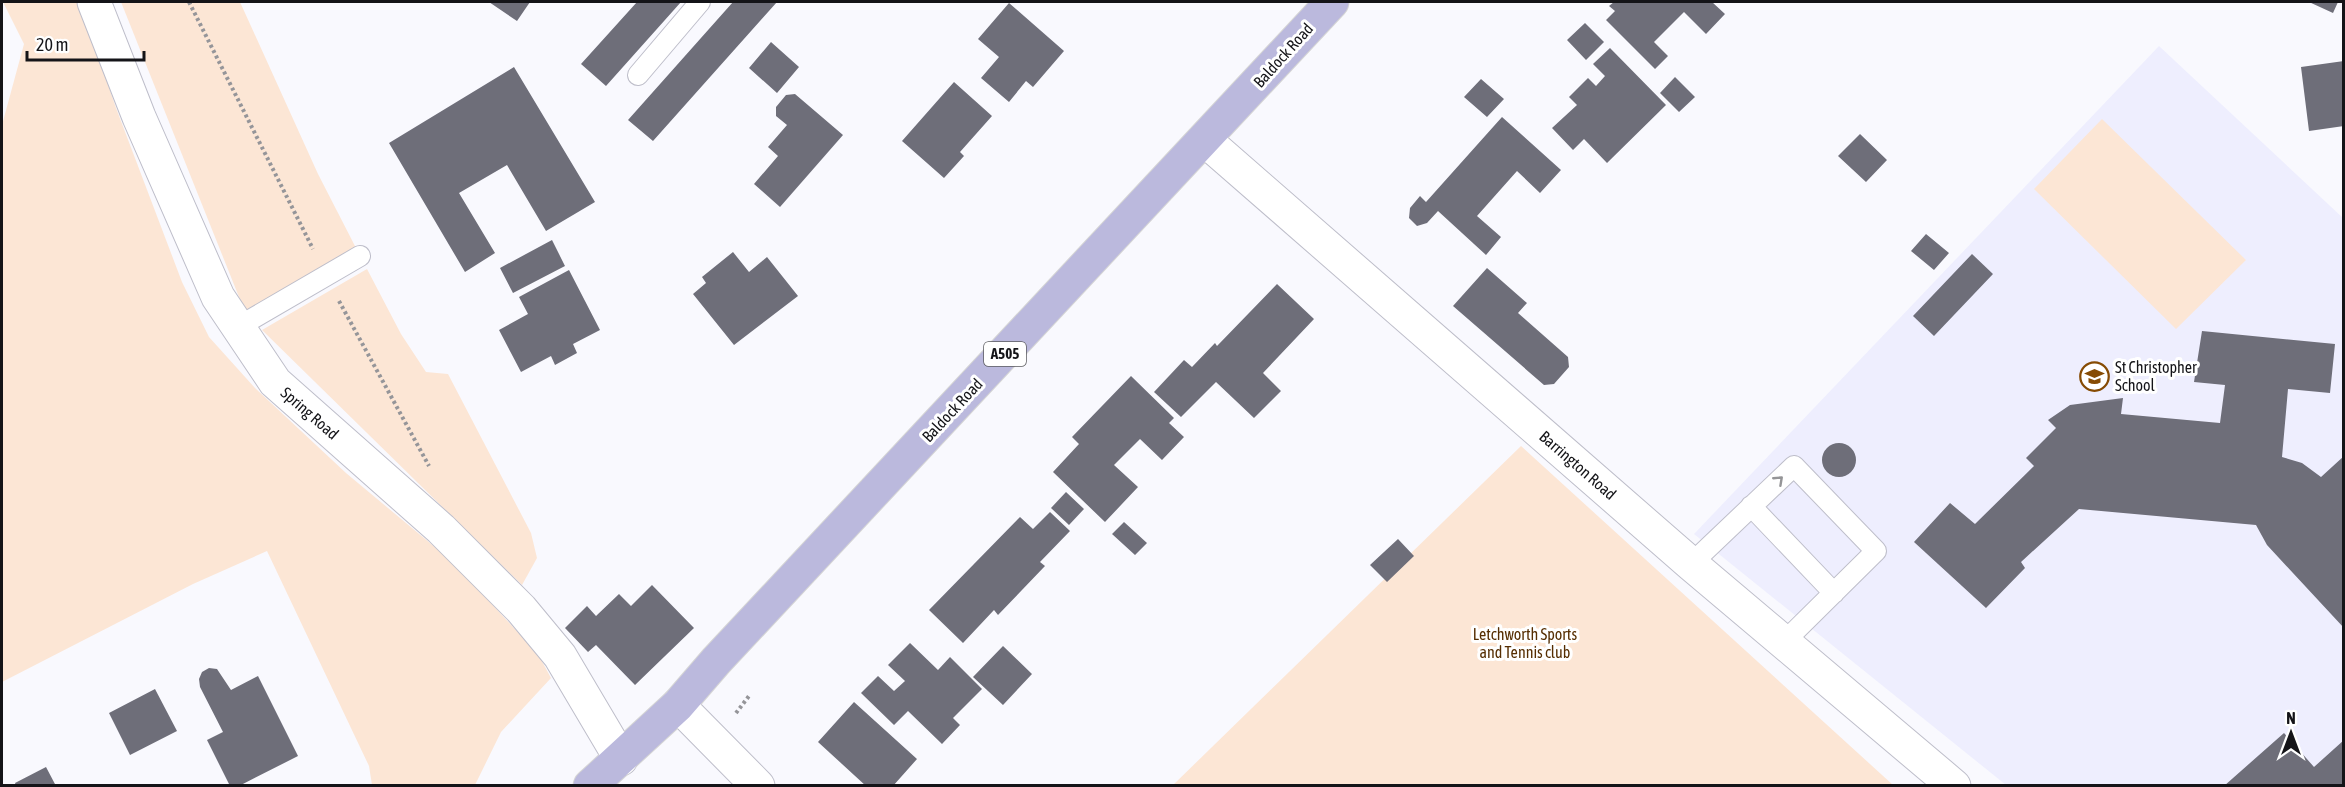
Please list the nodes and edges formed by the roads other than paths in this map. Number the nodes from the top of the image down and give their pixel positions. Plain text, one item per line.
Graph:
1 (94, 2) edge
2 (700, 2) edge
3 (1332, 2) edge
4 (638, 75) dead end
5 (1205, 140) junction
6 (360, 256) dead end
7 (238, 327) junction
8 (1751, 506) junction
9 (1691, 564) junction
10 (1834, 593) junction
11 (1785, 641) junction
12 (678, 705) junction
13 (621, 759) junction
14 (590, 786) edge
15 (759, 786) edge
16 (1954, 786) edge

1 - 7 street, Spring Road
2 - 4 lane
3 - 5 main road, Baldock Road / A505
5 - 9 street, Barrington Road
5 - 12 main road, Baldock Road / A505
6 - 7 lane
7 - 13 street, Spring Road
8 - 9 lane
8 - 10 lane
8 -> 10 lane
9 - 11 street, Barrington Road
10 - 11 lane
11 - 16 street, Barrington Road
12 - 13 main road, Baldock Road / A505
12 - 15 street
13 - 14 main road, Baldock Road / A505

